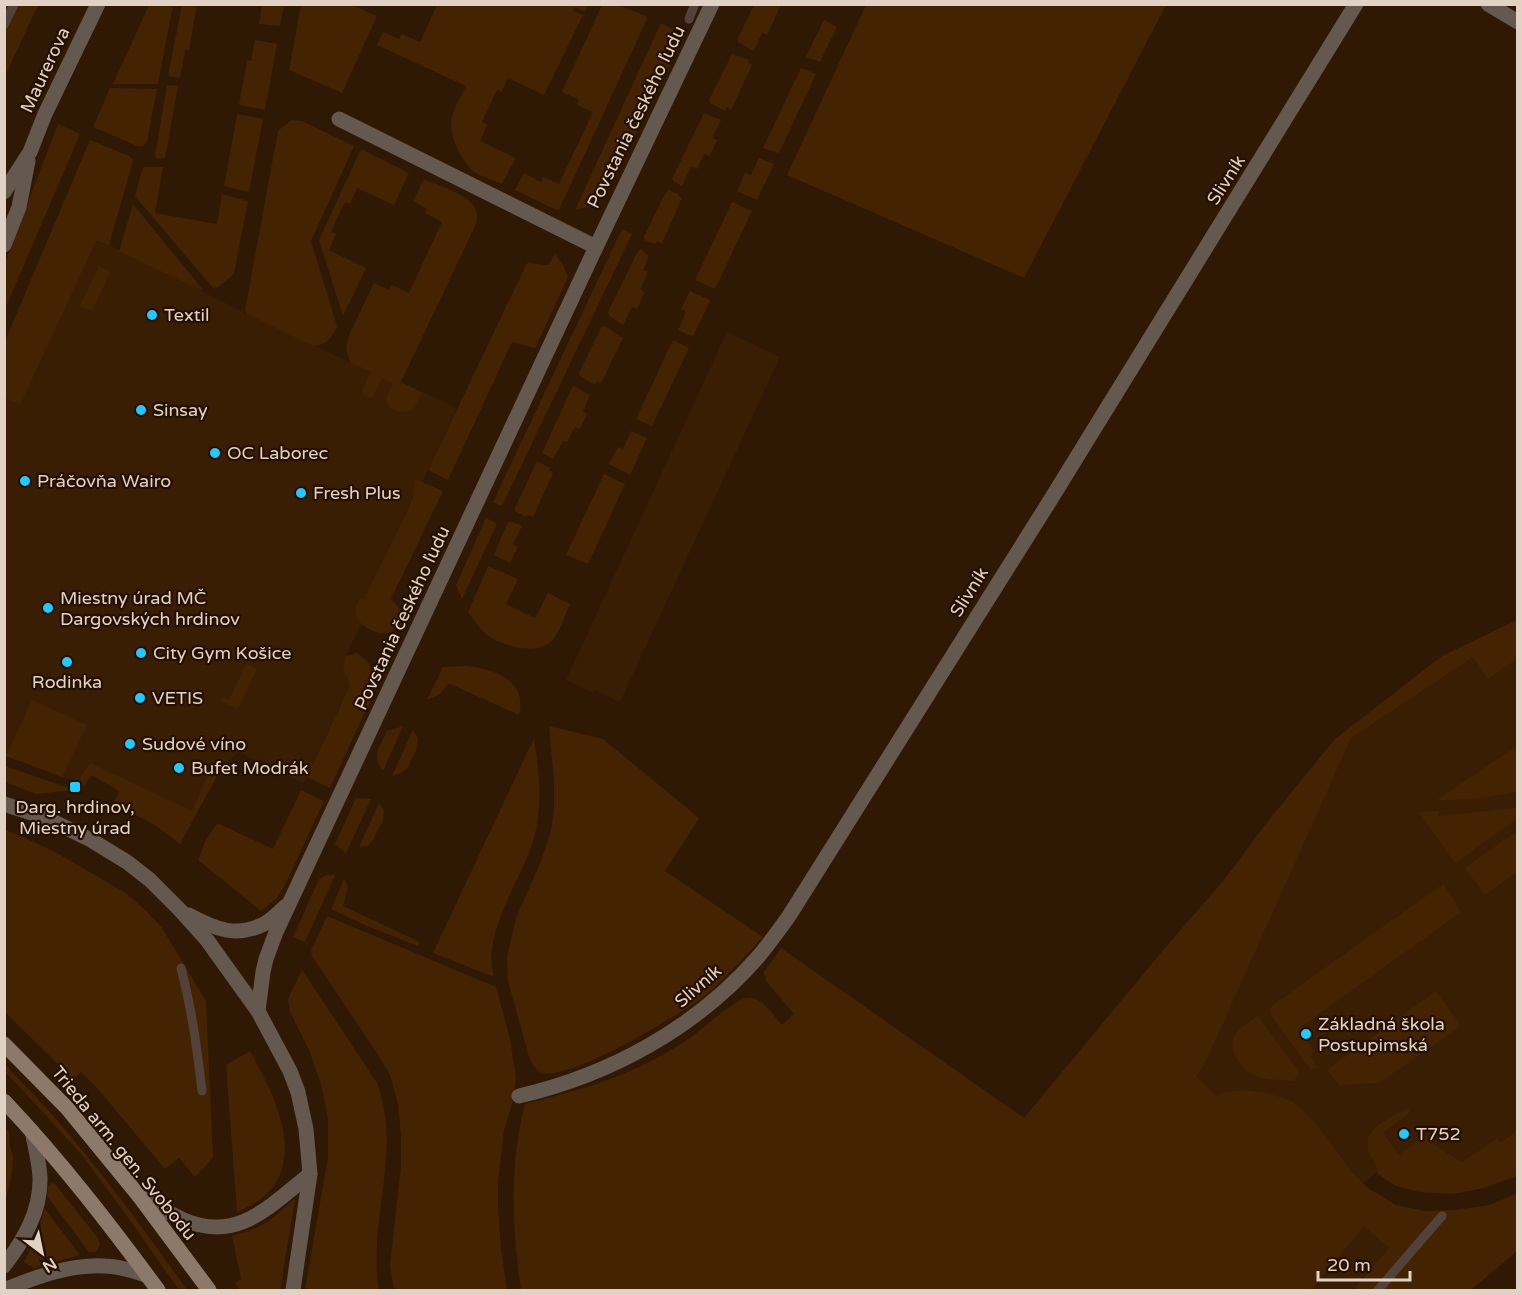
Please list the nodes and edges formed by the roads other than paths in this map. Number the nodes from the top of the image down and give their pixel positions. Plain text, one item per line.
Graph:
1 (98, 4) edge
2 (712, 4) edge
3 (1356, 4) edge
4 (1488, 4) edge
5 (1518, 22) edge
6 (339, 119) dead end
7 (30, 152) junction
8 (4, 192) edge
9 (4, 245) edge
10 (596, 247) junction
11 (4, 804) edge
12 (291, 902) junction
13 (180, 910) junction
14 (258, 1011) junction
15 (4, 1044) edge
16 (519, 1096) dead end
17 (4, 1101) edge
18 (32, 1131) junction
19 (310, 1174) junction
20 (139, 1196) junction
21 (4, 1266) edge
22 (146, 1275) junction
23 (4, 1290) edge
24 (158, 1290) edge
25 (209, 1290) edge
26 (292, 1290) edge

1 - 7 street, Maurerova
2 - 10 street, Povstania českého ľudu
3 - 16 street, Slivník
4 - 5 street
6 - 10 street
7 - 8 street, Maurerova
7 - 9 street, Maurerova
10 - 12 street, Povstania českého ľudu
11 - 13 street
12 - 13 street
12 - 14 street, Povstania českého ľudu
13 - 14 street
14 - 19 street
15 - 20 street, Trieda arm. gen. Svobodu
17 - 18 street
18 - 21 street
18 - 22 street
19 - 20 street
19 - 26 street
20 - 25 street, Trieda arm. gen. Svobodu
22 - 23 street
22 - 24 street

